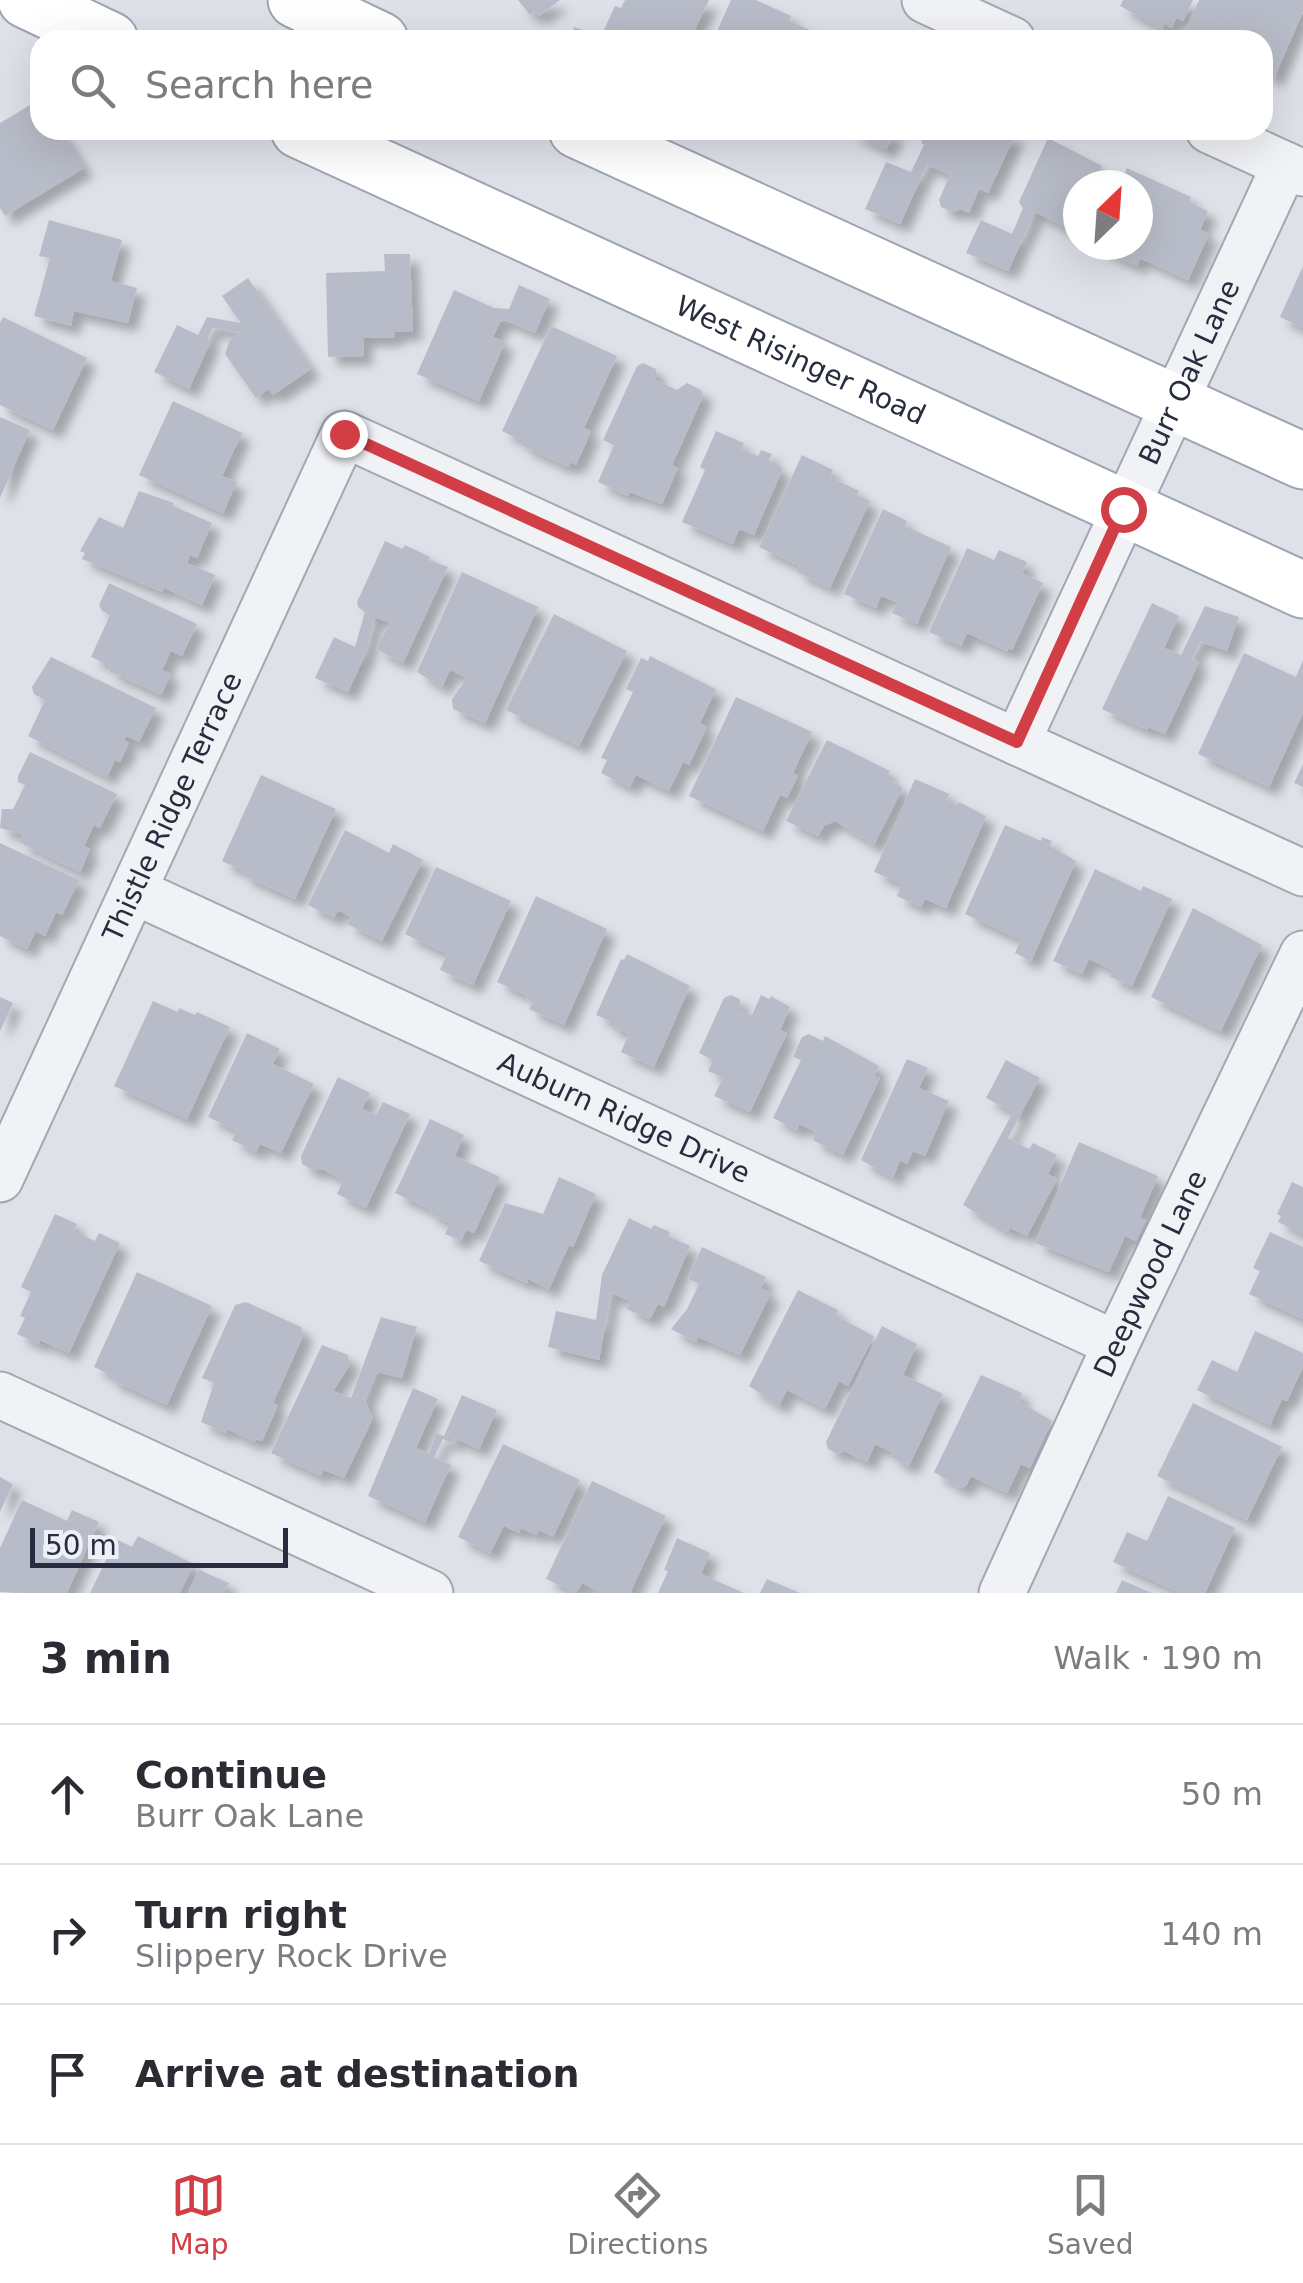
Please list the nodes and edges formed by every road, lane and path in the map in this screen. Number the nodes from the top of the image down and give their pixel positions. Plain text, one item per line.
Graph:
1 (26, 0) edge
2 (296, 0) edge
3 (925, 0) edge
4 (89, 30) edge
5 (359, 30) edge
6 (990, 30) edge
7 (346, 140) edge
8 (599, 140) edge
9 (1231, 140) edge
10 (374, 146) edge
11 (1294, 169) edge
12 (1175, 400) junction
13 (1303, 461) edge
14 (1123, 509) junction
15 (1303, 590) edge
16 (1017, 742) junction
17 (1303, 873) edge
18 (134, 891) junction
19 (1303, 954) edge
20 (0, 1178) edge
21 (1116, 1344) junction
22 (0, 1395) edge
23 (430, 1593) edge
24 (1002, 1593) edge

1 - 4 main road
2 - 5 main road
3 - 6 street
7 - 10 main road, West Risinger Road
8 - 12 main road
9 - 11 street
10 - 14 main road, West Risinger Road
11 - 12 street, Burr Oak Lane
12 - 13 main road
12 - 14 street, Burr Oak Lane
14 - 15 main road, West Risinger Road
14 - 16 street, Burr Oak Lane
16 - 17 street
16 - 18 street, Thistle Ridge Terrace
18 - 20 street, Thistle Ridge Terrace
18 - 21 street, Auburn Ridge Drive
19 - 21 street, Deepwood Lane
21 - 24 street, Deepwood Lane
22 - 23 street

